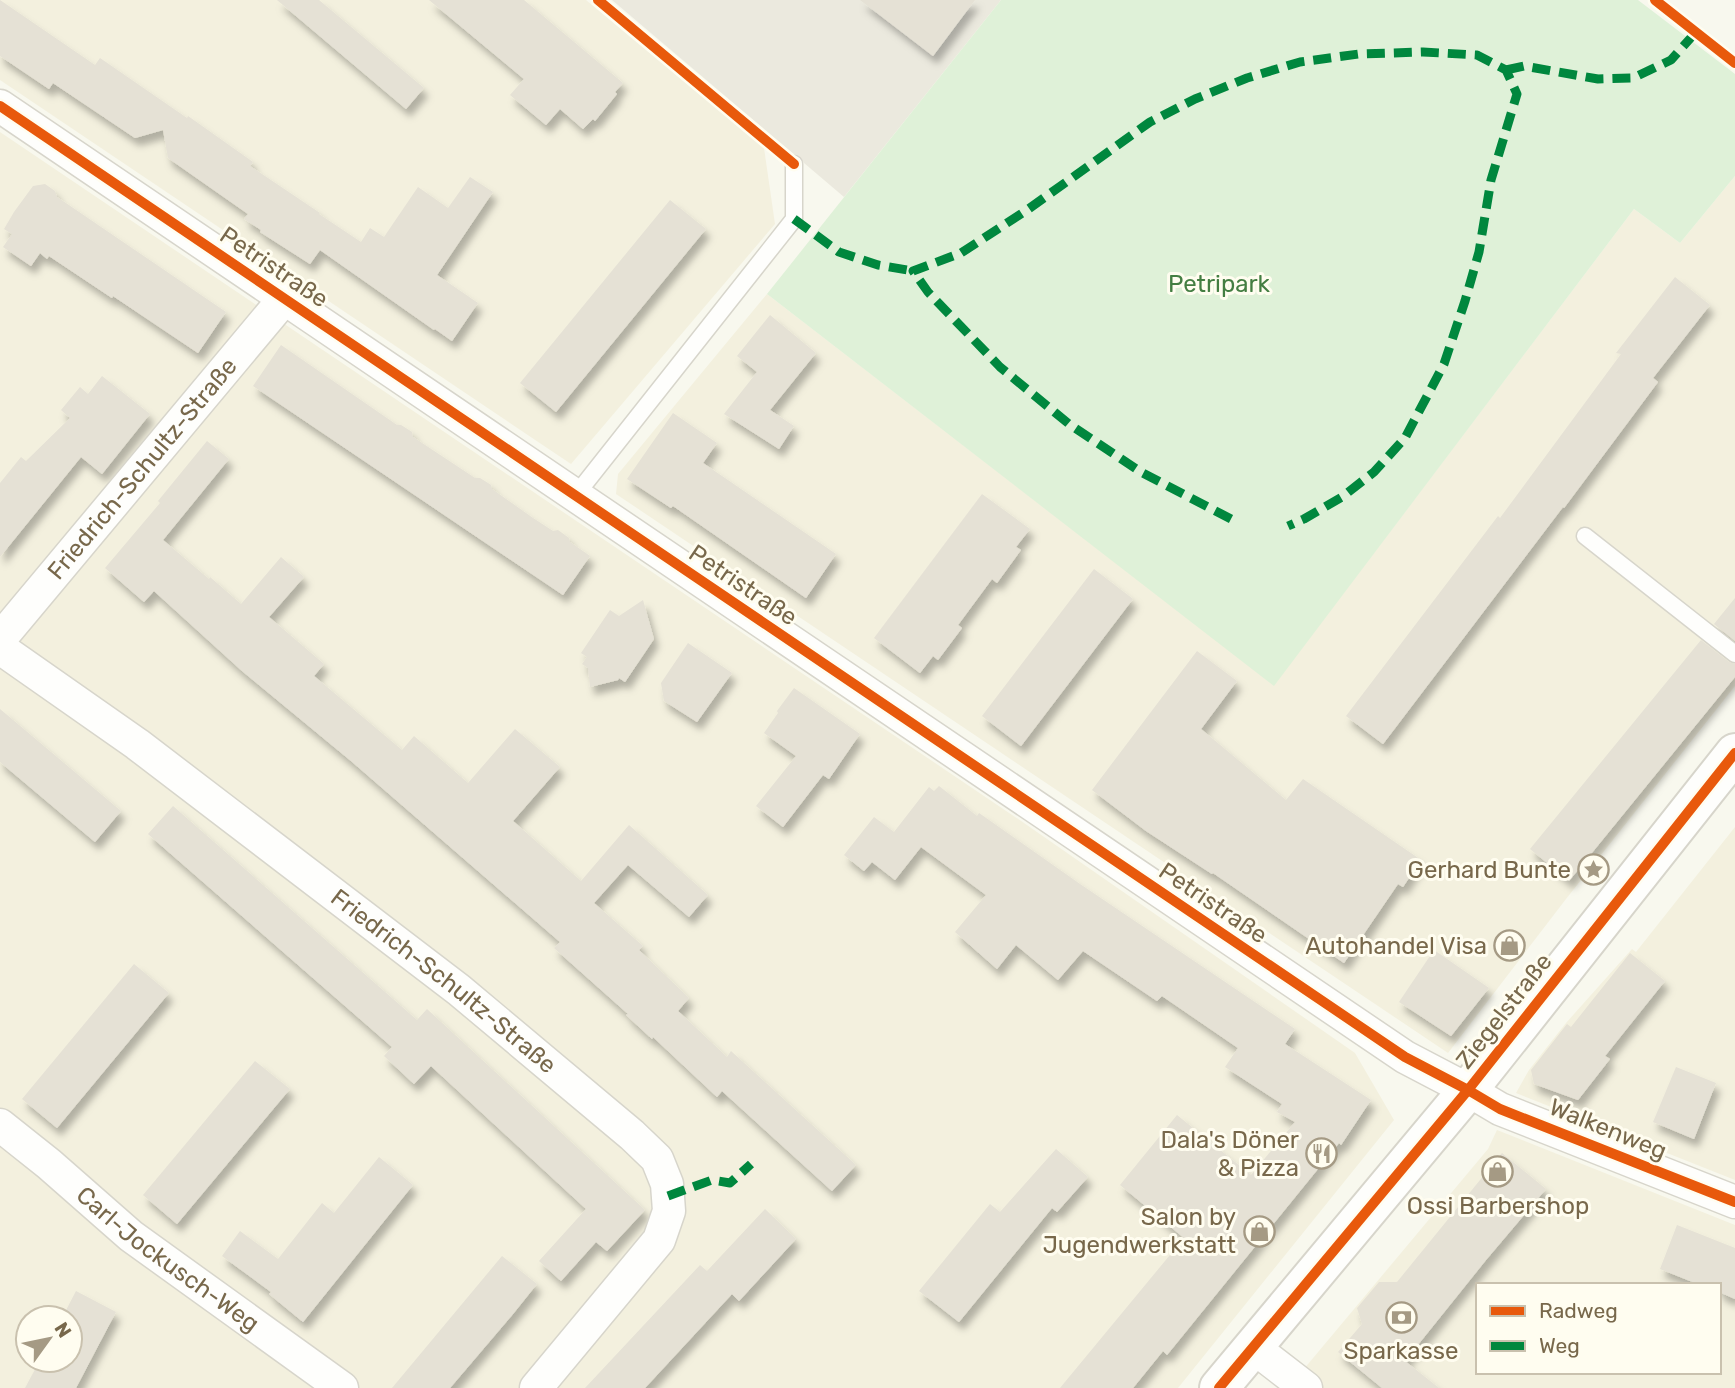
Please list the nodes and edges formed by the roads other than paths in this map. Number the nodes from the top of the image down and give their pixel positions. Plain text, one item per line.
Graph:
1 (0, 106) edge
2 (794, 164) dead end
3 (284, 299) junction
4 (575, 496) junction
5 (1585, 536) dead end
6 (0, 639) edge
7 (0, 648) edge
8 (1735, 654) edge
9 (1735, 753) edge
10 (1468, 1090) junction
11 (0, 1125) edge
12 (1735, 1202) edge
13 (1253, 1347) junction
14 (342, 1388) edge
15 (536, 1388) edge
16 (1219, 1388) edge
17 (1306, 1388) edge

1 - 3 street, Petristraße
2 - 4 lane
3 - 4 street, Petristraße
3 - 6 street, Friedrich-Schultz-Straße
4 - 10 street, Petristraße
5 - 8 lane
7 - 15 street, Friedrich-Schultz-Straße
9 - 10 street, Ziegelstraße
10 - 12 street, Walkenweg
10 - 13 street, Ziegelstraße
11 - 14 street, Carl-Jockusch-Weg
13 - 16 street, Ziegelstraße
13 - 17 street

